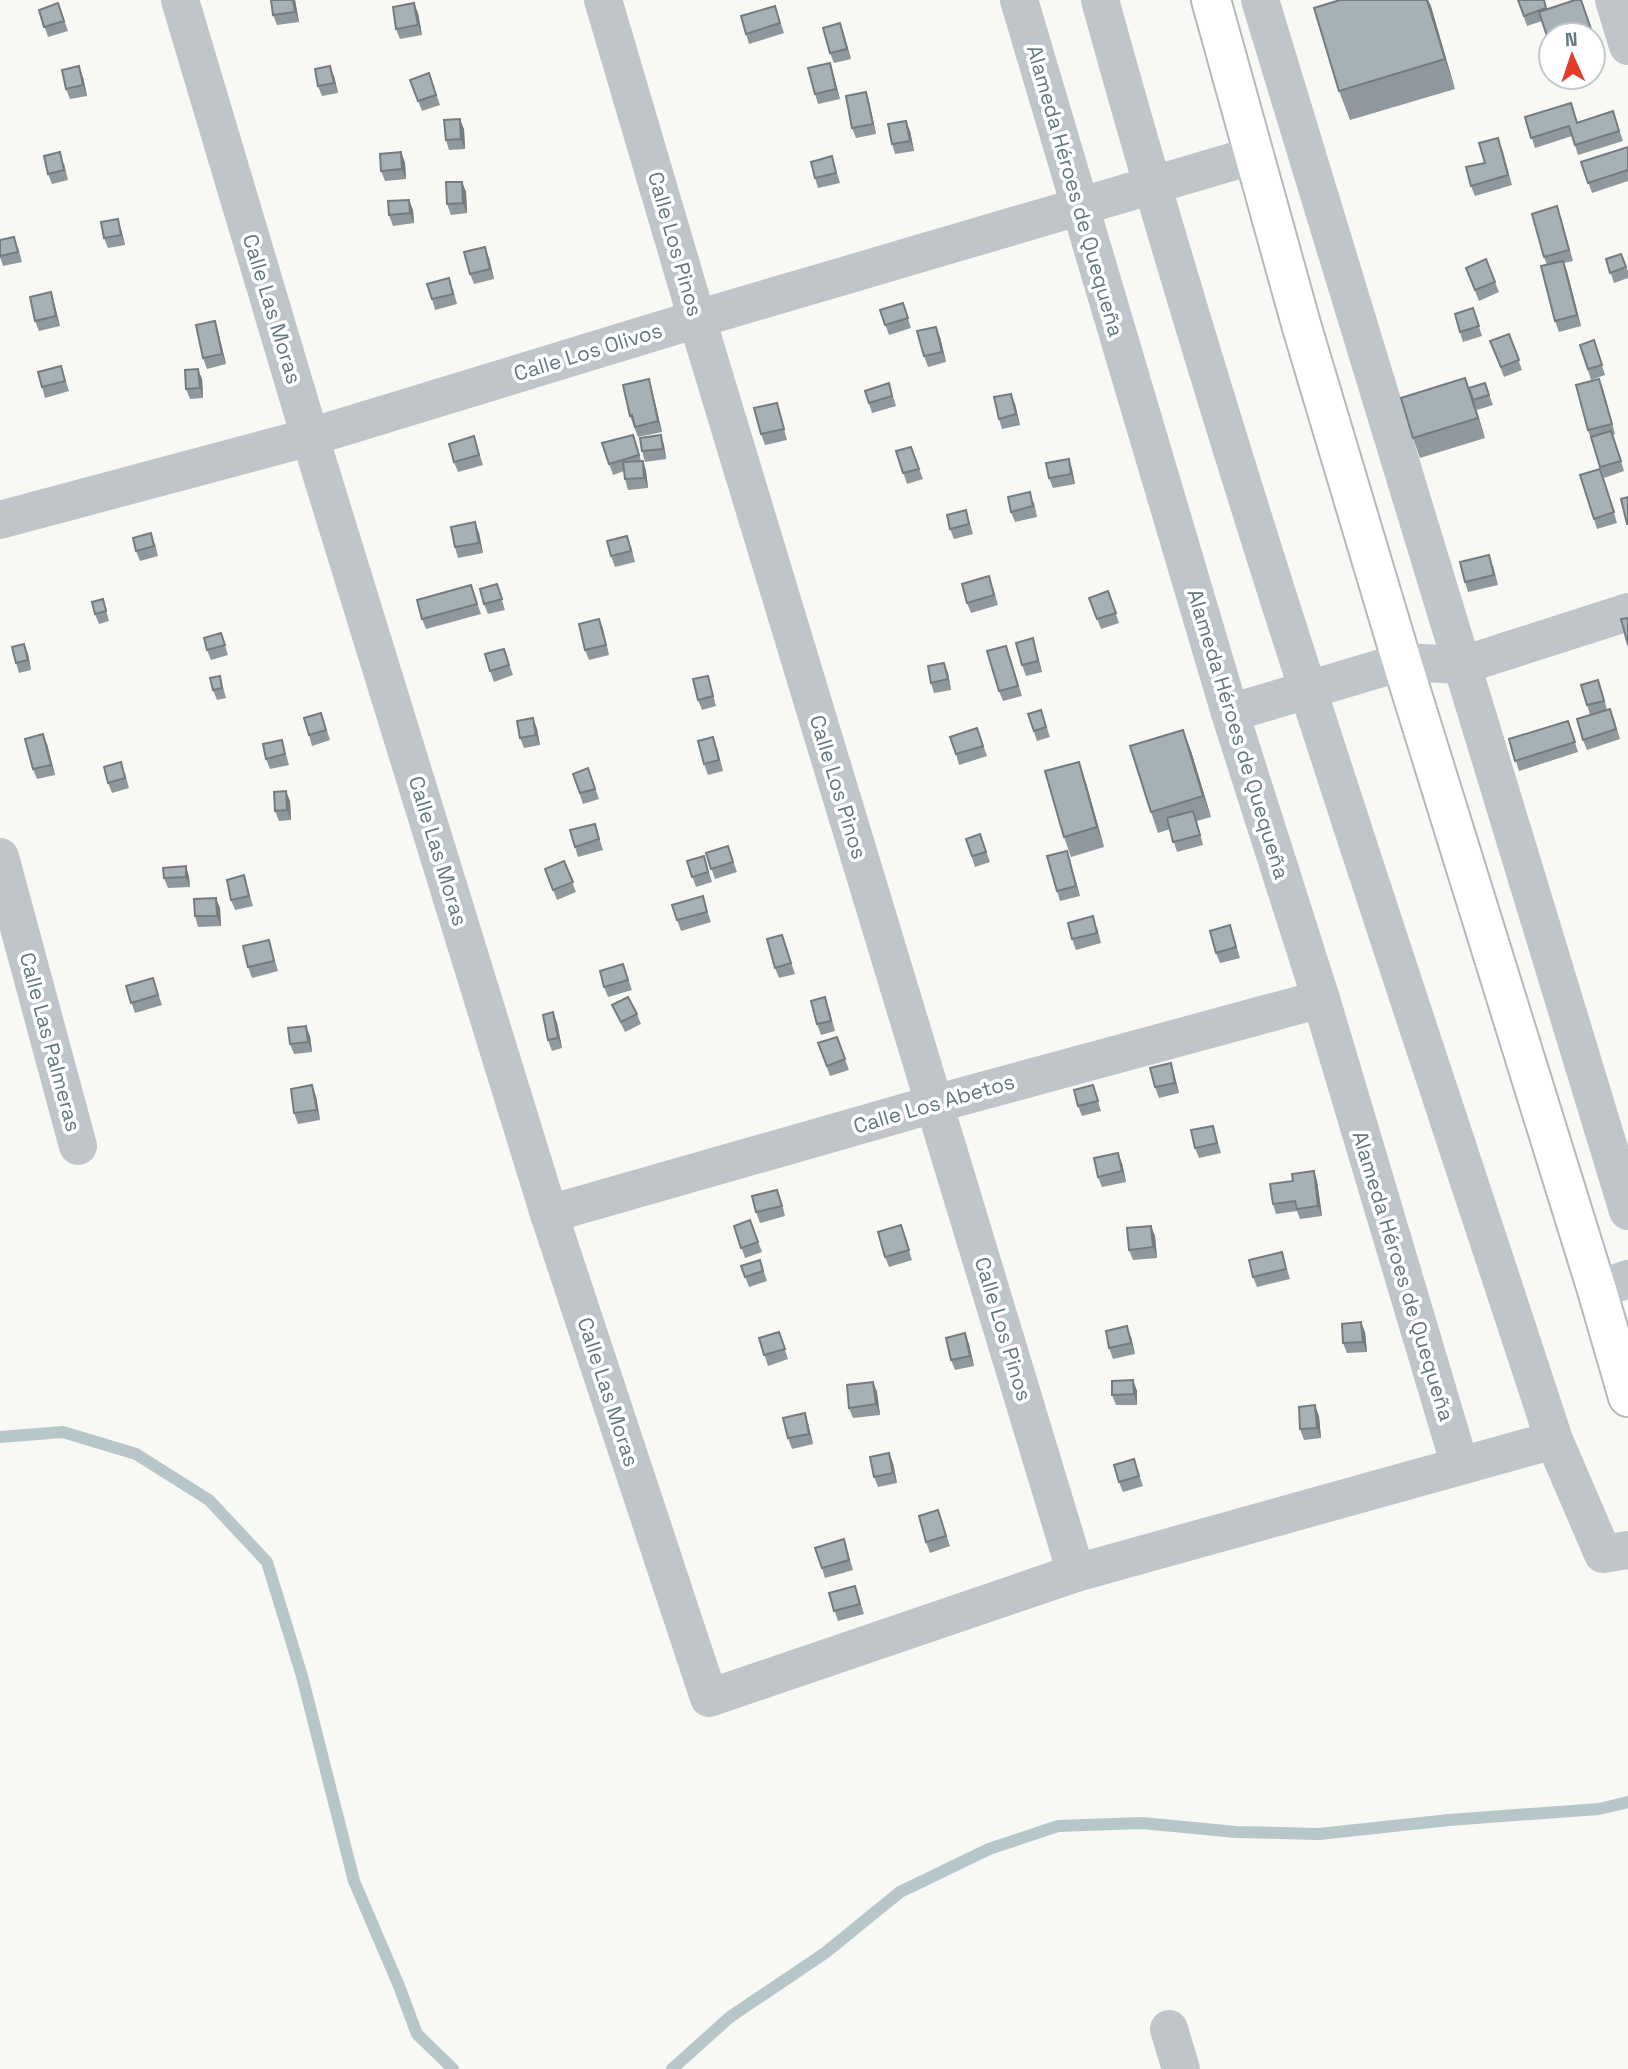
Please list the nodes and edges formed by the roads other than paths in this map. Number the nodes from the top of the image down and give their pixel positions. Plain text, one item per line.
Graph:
1 (180, 0) edge
2 (603, 0) edge
3 (1019, 0) edge
4 (1100, 0) edge
5 (1260, 0) edge
6 (1614, 0) edge
7 (1224, 3) edge
8 (1628, 46) edge
9 (1255, 155) junction
10 (1151, 185) junction
11 (1080, 207) junction
12 (697, 319) junction
13 (310, 438) junction
14 (0, 520) edge
15 (1628, 612) edge
16 (1402, 662) junction
17 (1463, 665) junction
18 (1308, 690) junction
19 (1230, 713) junction
20 (0, 857) edge
21 (1321, 999) junction
22 (934, 1104) junction
23 (78, 1146) dead end
24 (1628, 1211) edge
25 (549, 1214) junction
26 (1612, 1284) edge
27 (1628, 1397) edge
28 (1554, 1440) junction
29 (1460, 1466) junction
30 (1628, 1550) edge
31 (1076, 1573) junction
32 (1169, 2029) dead end
33 (1181, 2069) edge

1 - 13 street, Calle Las Moras
2 - 12 street, Calle Los Pinos
3 - 11 street, Alameda Héroes de Quequeña
4 - 10 street
5 - 17 street
6 - 8 street
7 - 9 main road
9 - 10 street, Calle Los Olivos
9 - 16 main road
10 - 11 street, Calle Los Olivos
10 - 18 street
11 - 12 street, Calle Los Olivos
11 - 19 street, Alameda Héroes de Quequeña
12 - 13 street, Calle Los Olivos
12 - 22 street, Calle Los Pinos
13 - 14 street, Calle Los Olivos
13 - 25 street, Calle Las Moras
15 - 17 street
16 - 17 street
16 - 18 street
16 - 26 main road
17 - 24 street
18 - 19 street
18 - 28 street
19 - 21 street, Alameda Héroes de Quequeña
20 - 23 street, Calle Las Palmeras
21 - 22 street, Calle Los Abetos
21 - 29 street, Alameda Héroes de Quequeña
22 - 25 street, Calle Los Abetos
22 - 31 street, Calle Los Pinos
25 - 31 street, Calle Las Moras
26 - 27 main road
28 - 29 street
28 - 30 street
29 - 31 street
32 - 33 street

